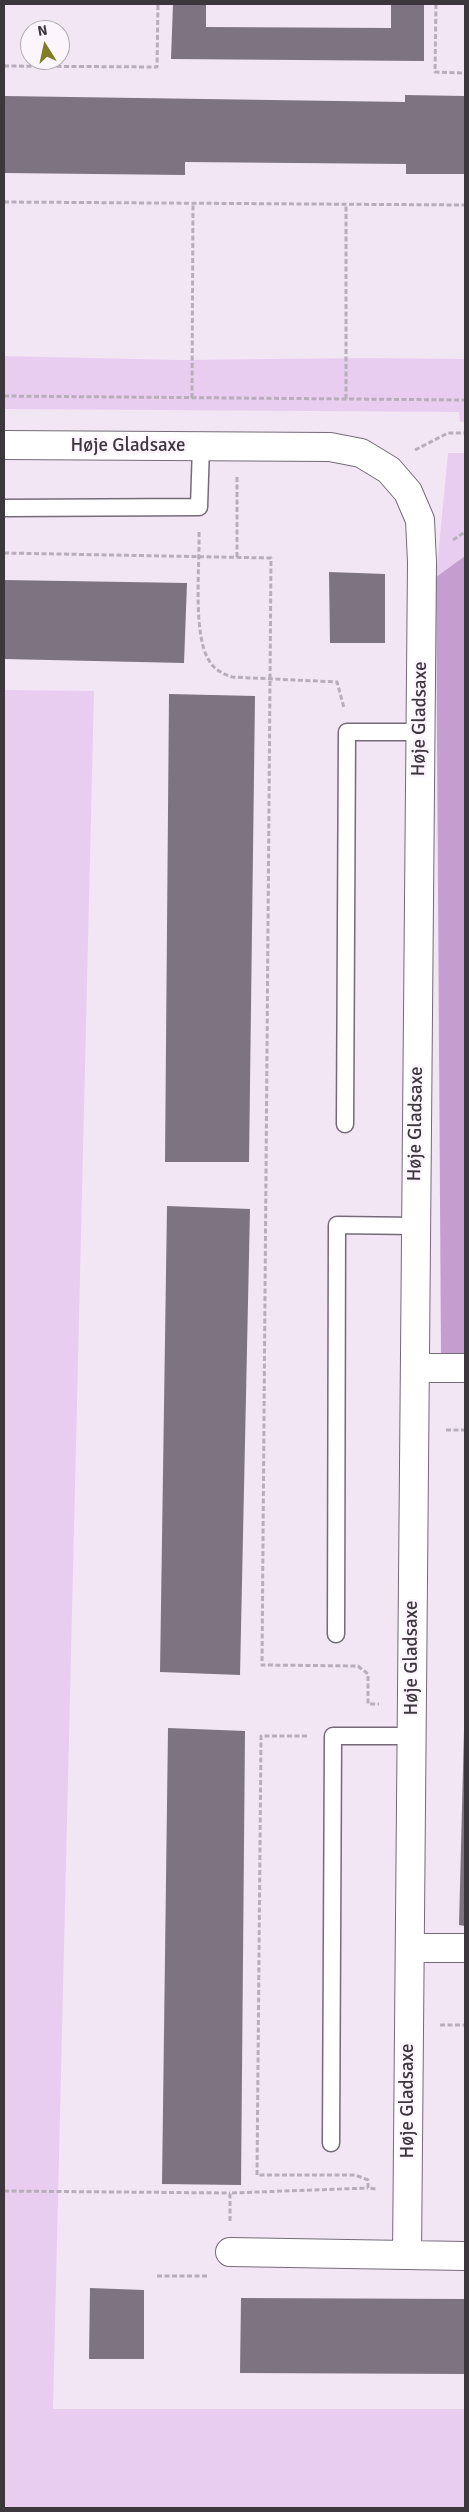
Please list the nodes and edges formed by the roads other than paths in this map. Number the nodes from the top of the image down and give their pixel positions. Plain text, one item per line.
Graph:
1 (4, 445) edge
2 (201, 446) junction
3 (4, 508) edge
4 (420, 732) junction
5 (344, 1124) dead end
6 (416, 1226) junction
7 (414, 1368) junction
8 (465, 1368) edge
9 (336, 1634) dead end
10 (411, 1736) junction
11 (410, 1948) junction
12 (465, 1948) edge
13 (331, 2143) dead end
14 (230, 2252) road end
15 (407, 2255) junction
16 (465, 2256) edge

1 - 2 street, Høje Gladsaxe
2 - 3 lane
2 - 4 street, Høje Gladsaxe
4 - 5 lane
4 - 6 street, Høje Gladsaxe
6 - 7 street, Høje Gladsaxe
6 - 9 lane
7 - 8 street
7 - 10 street, Høje Gladsaxe
10 - 11 street, Høje Gladsaxe
10 - 13 lane
11 - 12 street
11 - 15 street, Høje Gladsaxe
14 - 15 street
15 - 16 street

